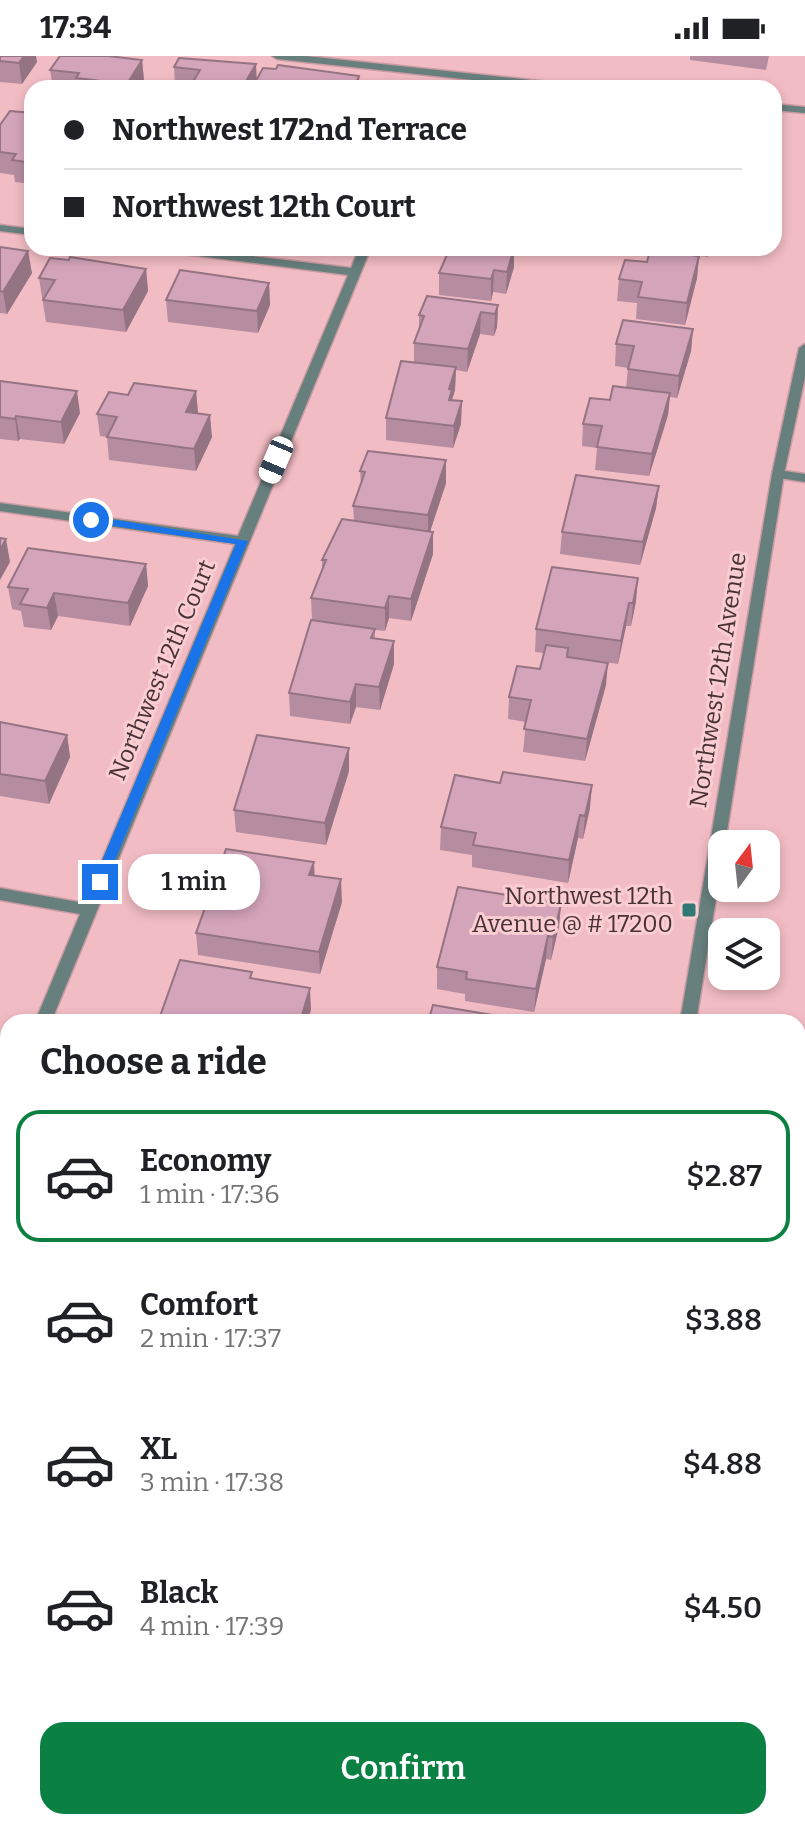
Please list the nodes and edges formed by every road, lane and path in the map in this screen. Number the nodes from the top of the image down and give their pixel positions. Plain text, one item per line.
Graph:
1 (277, 56) edge
2 (439, 75) junction
3 (437, 80) edge
4 (492, 80) edge
5 (782, 108) edge
6 (805, 110) edge
7 (0, 228) edge
8 (24, 231) edge
9 (224, 256) edge
10 (362, 256) edge
11 (355, 272) junction
12 (805, 348) edge
13 (778, 474) junction
14 (805, 478) edge
15 (0, 507) edge
16 (242, 541) junction
17 (0, 894) edge
18 (88, 910) junction
19 (46, 1014) edge
20 (689, 1014) edge

1 - 2 street
2 - 3 street
2 - 4 street
5 - 6 street
7 - 8 street
9 - 11 street
10 - 11 street, Northwest 12th Court
11 - 16 street, Northwest 12th Court
12 - 13 street, Northwest 12th Avenue
13 - 14 street
13 - 20 street, Northwest 12th Avenue
15 - 16 street
16 - 18 street, Northwest 12th Court
17 - 18 street
18 - 19 street, Northwest 12th Court

